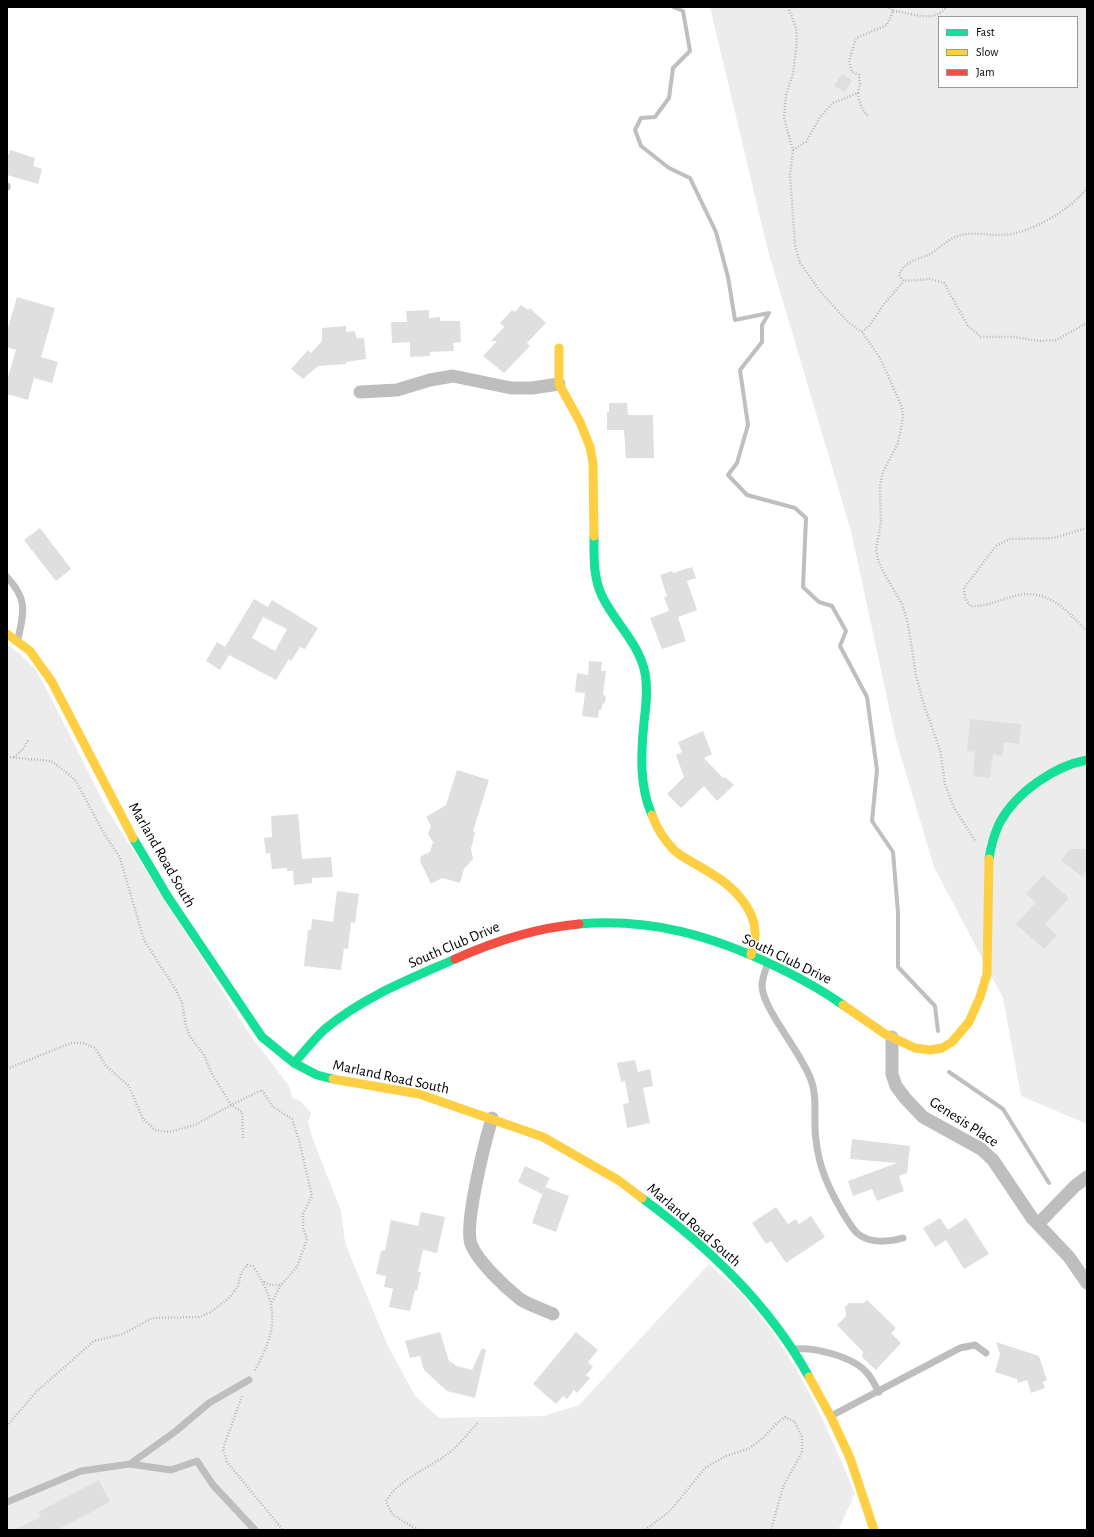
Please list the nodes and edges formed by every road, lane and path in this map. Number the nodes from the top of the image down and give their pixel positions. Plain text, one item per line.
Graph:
1 (788, 7) edge
2 (889, 7) edge
3 (947, 7) edge
4 (893, 11) junction
5 (858, 93) junction
6 (868, 116) dead end
7 (793, 150) junction
8 (1087, 188) edge
9 (904, 281) junction
10 (1087, 323) edge
11 (862, 332) junction
12 (559, 348) dead end
13 (560, 384) junction
14 (360, 392) dead end
15 (1087, 528) edge
16 (7, 577) edge
17 (1087, 632) edge
18 (7, 634) edge
19 (18, 640) junction
20 (29, 739) dead end
21 (7, 757) edge
22 (14, 757) junction
23 (1087, 760) edge
24 (989, 849) junction
25 (751, 955) junction
26 (768, 963) junction
27 (892, 1037) junction
28 (294, 1063) junction
29 (7, 1069) edge
30 (231, 1105) junction
31 (492, 1118) junction
32 (242, 1139) dead end
33 (1087, 1177) edge
34 (1038, 1224) junction
35 (903, 1238) dead end
36 (264, 1282) junction
37 (1087, 1283) edge
38 (281, 1285) junction
39 (272, 1303) junction
40 (553, 1314) dead end
41 (792, 1350) junction
42 (986, 1352) dead end
43 (249, 1380) junction
44 (878, 1392) junction
45 (831, 1416) junction
46 (478, 1423) dead end
47 (7, 1426) edge
48 (130, 1464) junction
49 (7, 1502) edge
50 (255, 1530) edge
51 (283, 1530) edge
52 (418, 1530) edge
53 (645, 1530) edge
54 (771, 1530) edge
55 (874, 1530) edge

1 - 7 path
2 - 4 path
3 - 4 path
4 - 5 path
5 - 6 path
5 - 7 path
7 - 11 path
8 - 9 path
9 - 10 path
9 - 11 path
11 - 24 path
12 - 13 street
13 - 14 street
13 - 25 street
15 - 17 path
16 - 19 lane
18 - 19 street, Marland Road South
19 - 28 street, Marland Road South
20 - 22 path
21 - 22 path
22 - 30 path
23 - 24 street, South Club Drive
24 - 27 street, South Club Drive
25 - 26 street, South Club Drive
25 - 28 street, South Club Drive
26 - 27 street, South Club Drive
26 - 35 lane
27 - 34 street, Genesis Place
28 - 31 street, Marland Road South
29 - 30 path
30 - 32 path
30 - 38 path
31 - 40 street
31 - 41 street, Marland Road South
33 - 34 street
34 - 37 street, Genesis Place
36 - 38 path
36 - 39 path
36 - 47 path
38 - 39 path
39 - 43 path
41 - 44 lane
41 - 45 street, Marland Road South
42 - 44 lane
43 - 48 lane
43 - 51 path
44 - 45 lane
45 - 55 street, Marland Road South
46 - 52 path
48 - 49 lane
48 - 50 lane
53 - 54 path

